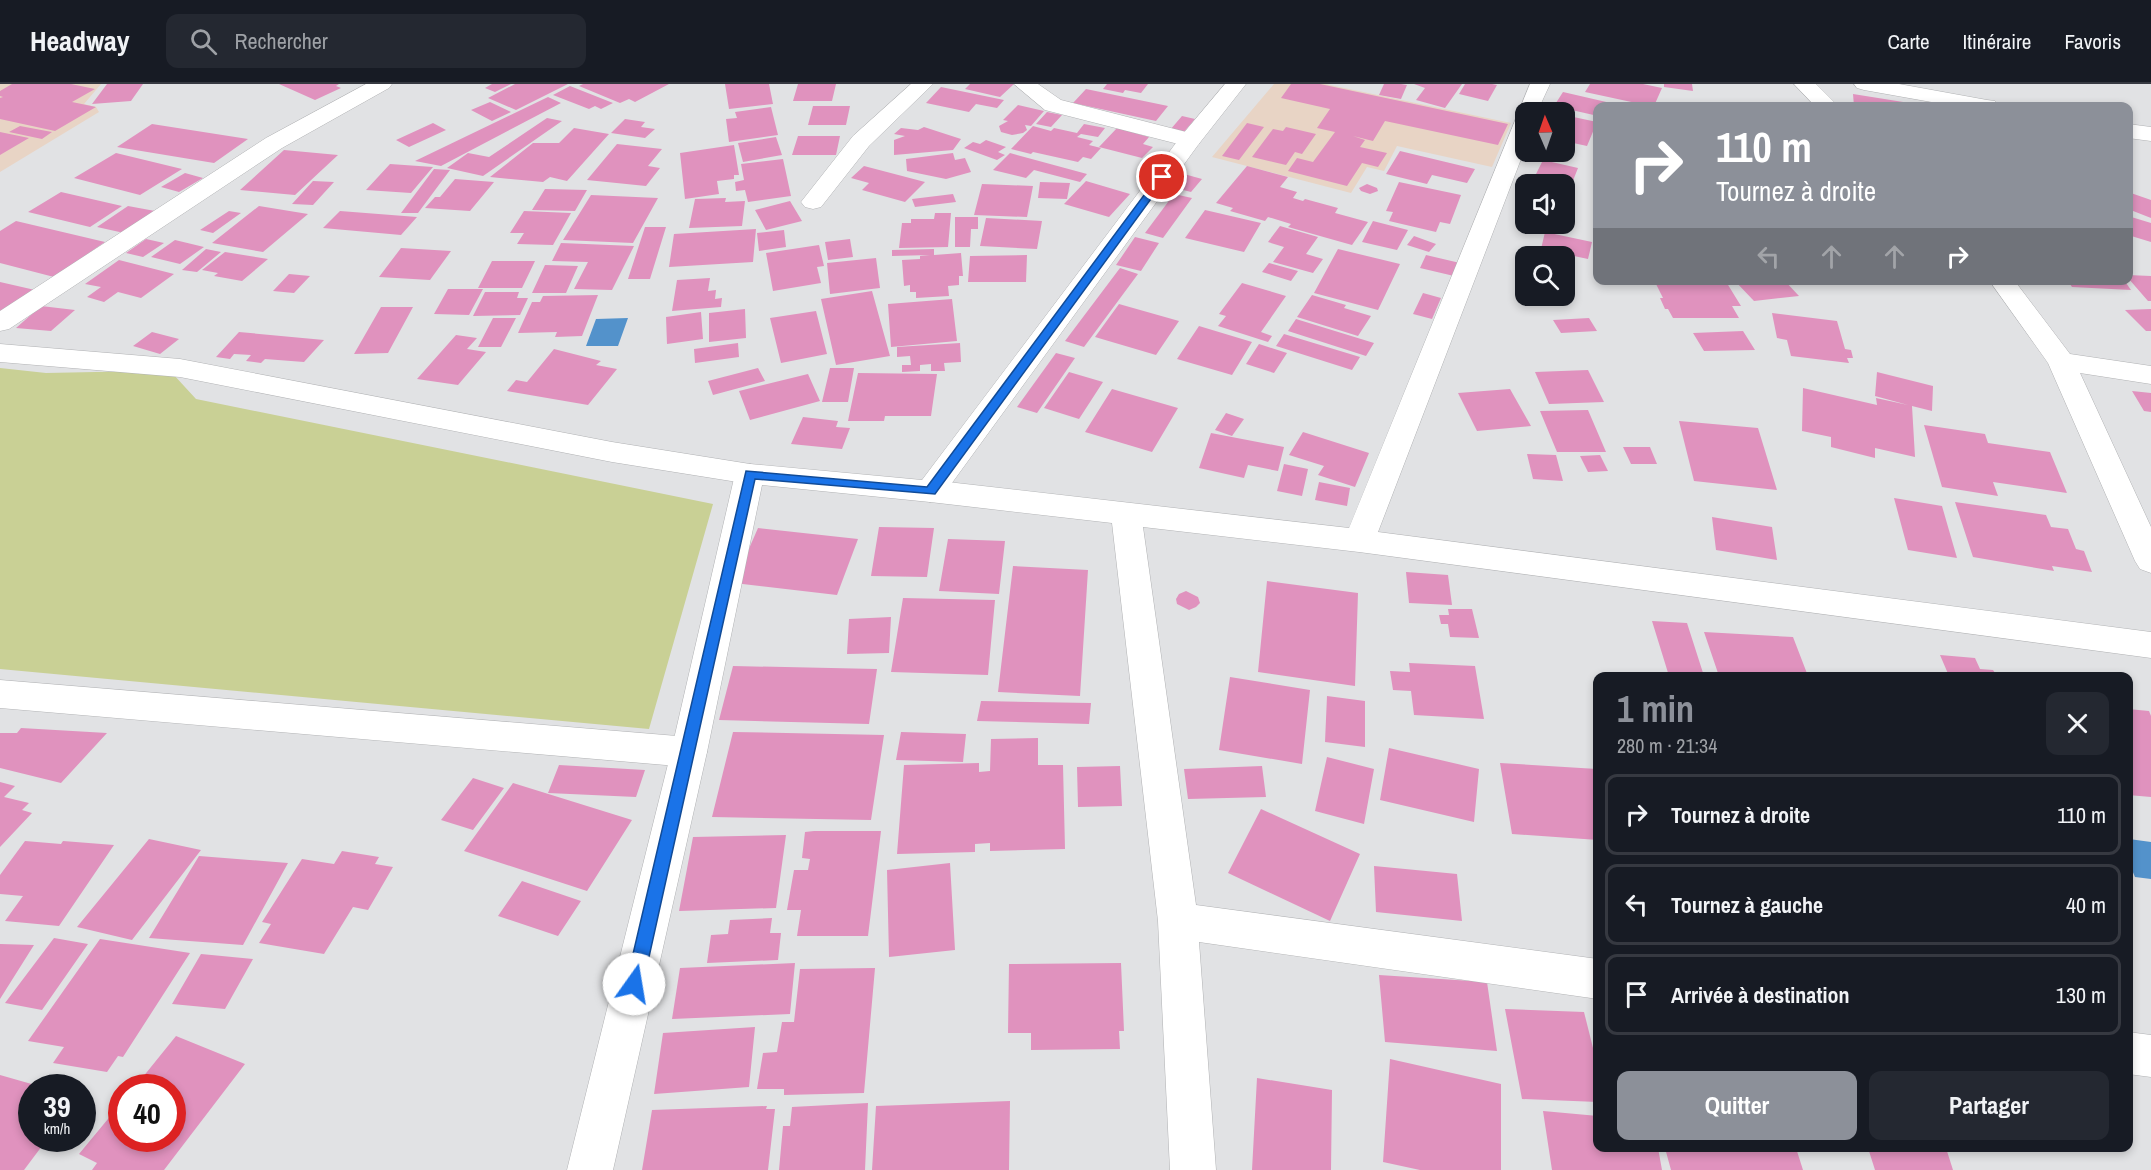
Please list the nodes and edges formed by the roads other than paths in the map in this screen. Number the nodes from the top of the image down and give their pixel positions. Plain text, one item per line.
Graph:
1 (382, 84) edge
2 (923, 84) edge
3 (1024, 84) edge
4 (1236, 84) edge
5 (1540, 84) edge
6 (1804, 84) edge
7 (1864, 84) edge
8 (1532, 102) edge
9 (1823, 102) edge
10 (1965, 102) edge
11 (2133, 132) edge
12 (2151, 134) edge
13 (1190, 140) junction
14 (1515, 142) edge
15 (813, 202) dead end
16 (2005, 285) edge
17 (0, 323) edge
18 (0, 354) edge
19 (2061, 361) junction
20 (2151, 375) edge
21 (750, 474) junction
22 (930, 491) junction
23 (1126, 513) junction
24 (1359, 541) junction
25 (2151, 561) edge
26 (2151, 645) edge
27 (0, 694) edge
28 (689, 752) junction
29 (1179, 921) junction
30 (1593, 978) edge
31 (2133, 1054) edge
32 (2151, 1056) edge
33 (590, 1170) edge
34 (1193, 1170) edge

1 - 17 street
2 - 15 street
3 - 13 street
4 - 13 street
5 - 8 street
6 - 9 street
7 - 10 street
11 - 12 street
13 - 22 street
14 - 24 street
16 - 19 street
18 - 21 street
19 - 20 street
19 - 25 street
21 - 22 street
21 - 28 street
22 - 23 street
23 - 24 street
23 - 29 street
24 - 26 street
27 - 28 street
28 - 33 street
29 - 30 street
29 - 34 street
31 - 32 street

